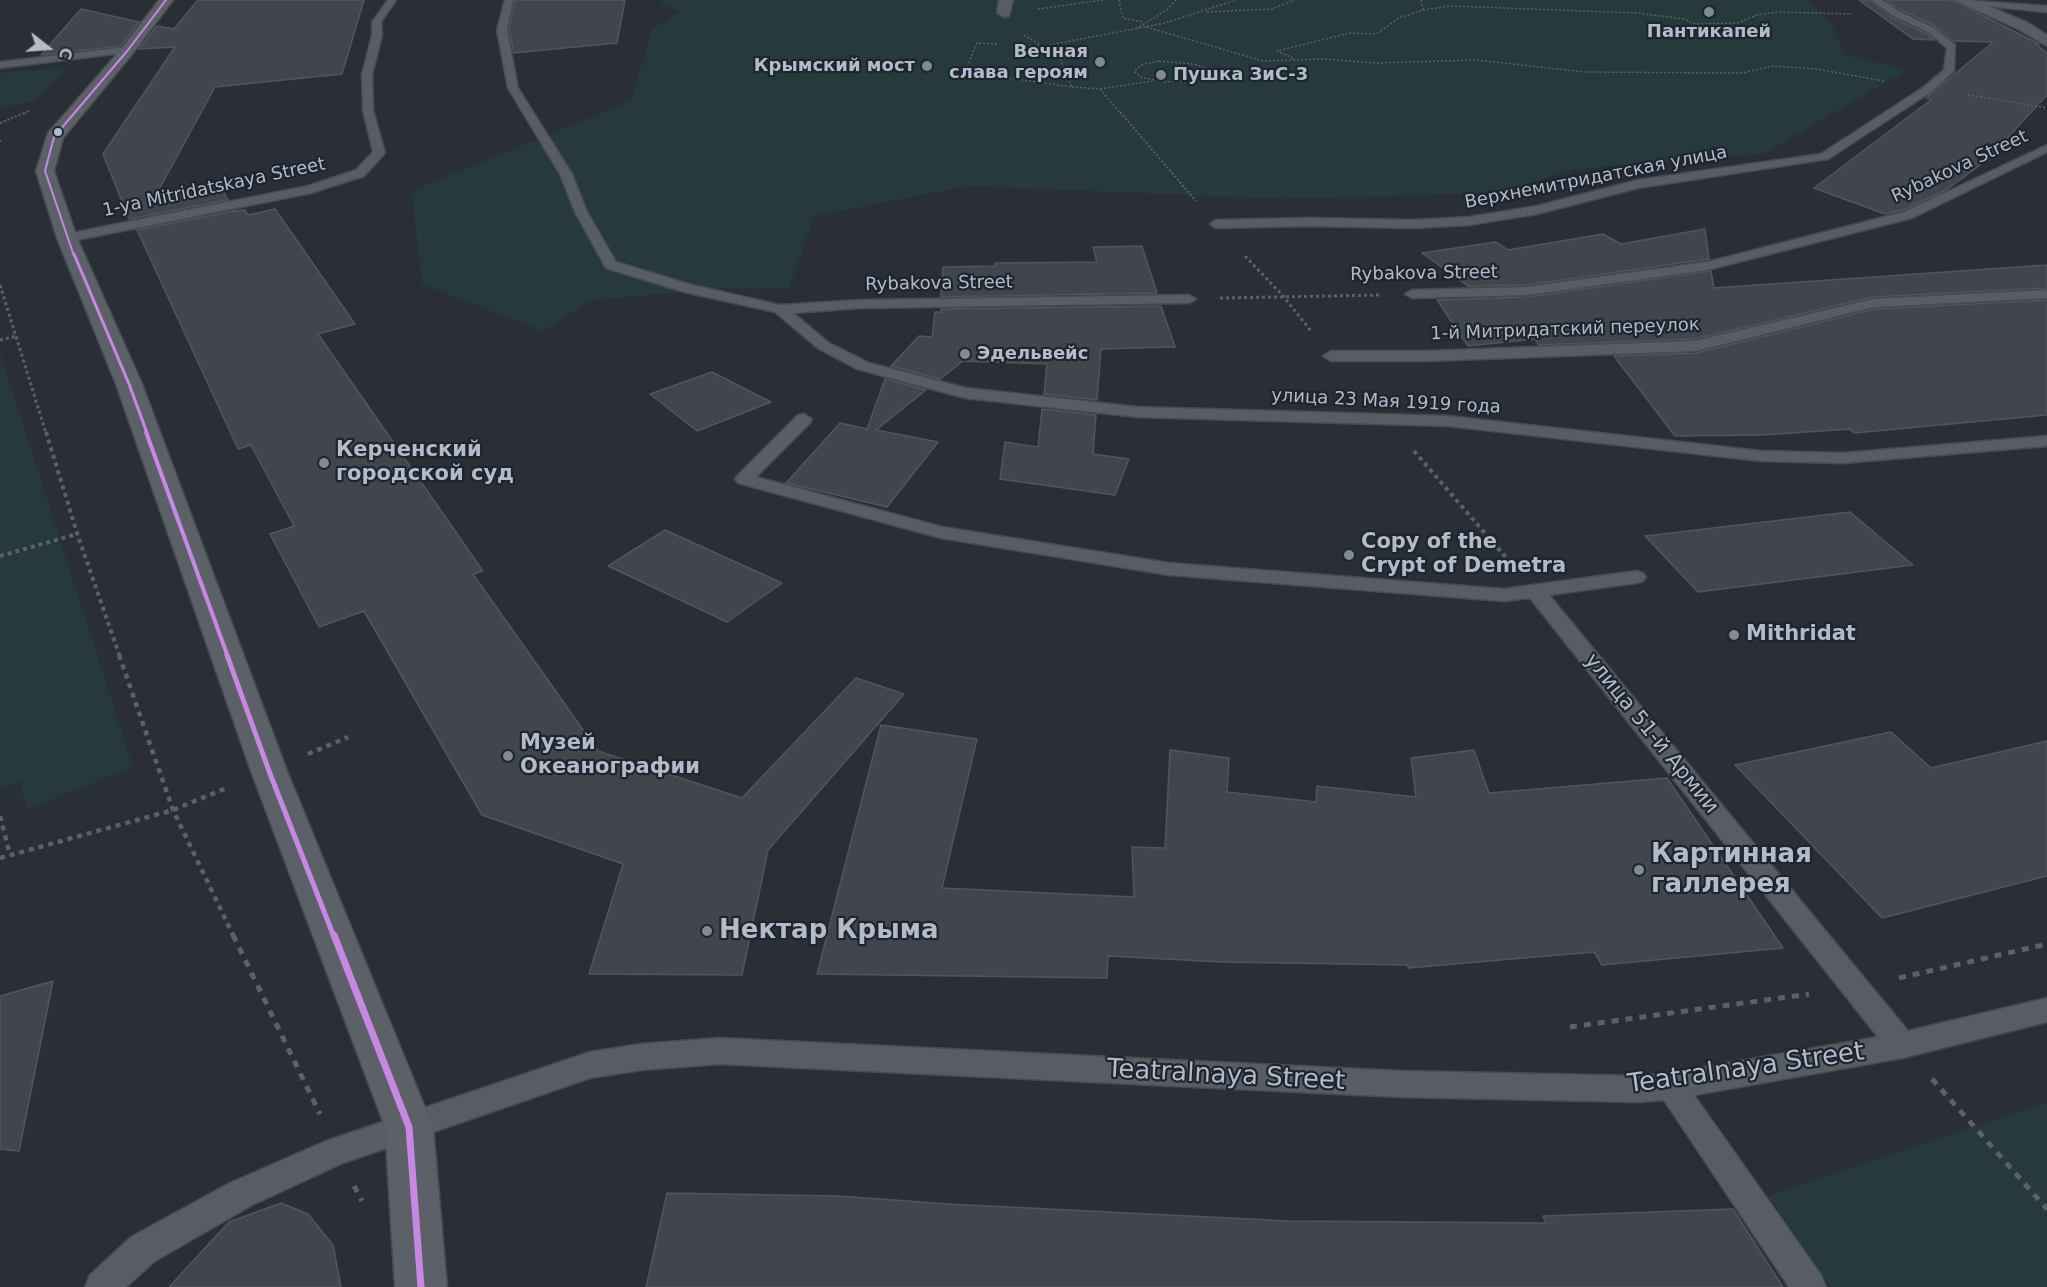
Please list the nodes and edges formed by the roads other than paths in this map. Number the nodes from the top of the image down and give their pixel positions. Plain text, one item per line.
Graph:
1 (166, 0) edge
2 (392, 0) edge
3 (509, 0) edge
4 (1876, 0) edge
5 (1963, 1) edge
6 (2047, 9) edge
7 (2047, 42) edge
8 (128, 50) junction
9 (0, 65) edge
10 (2047, 148) edge
11 (1216, 224) dead end
12 (67, 238) junction
13 (1412, 294) road end
14 (2047, 294) edge
15 (1189, 299) road end
16 (780, 309) junction
17 (1331, 356) dead end
18 (804, 419) dead end
19 (2047, 441) edge
20 (1636, 577) dead end
21 (1535, 591) junction
22 (2047, 1010) edge
23 (1902, 1045) junction
24 (1671, 1086) junction
25 (409, 1127) junction
26 (102, 1287) edge
27 (421, 1287) edge
28 (1809, 1287) edge

1 - 8 main road
2 - 12 lane, 1-ya Mitridatskaya Street
3 - 16 lane
4 - 11 lane, Верхнемитридатская улица
5 - 6 lane
5 - 7 street
8 - 9 lane
8 - 12 main road
10 - 13 lane, Rybakova Street
12 - 25 main road
14 - 17 lane, 1-й Митридатский переулок
15 - 16 lane, Rybakova Street
16 - 19 lane, улица 23 Мая 1919 года
18 - 21 lane
20 - 21 lane
21 - 23 lane, улица 51-й Армии
22 - 23 lane, Teatralnaya Street
23 - 24 lane, Teatralnaya Street
24 - 25 lane, Teatralnaya Street
24 - 28 lane
25 - 26 lane, Teatralnaya Street
25 - 27 main road

